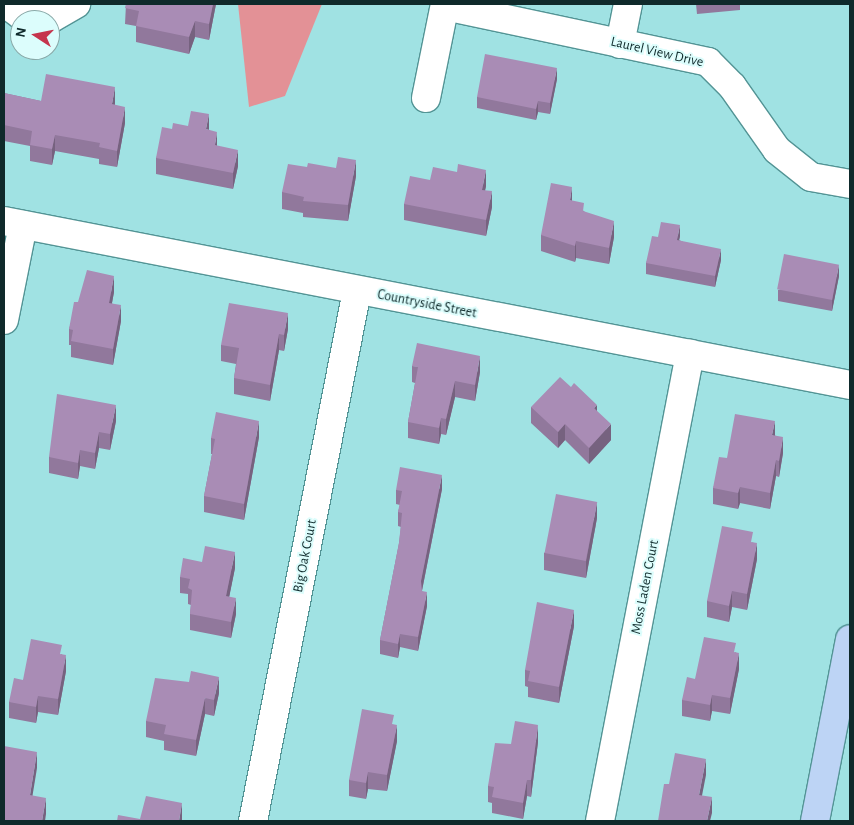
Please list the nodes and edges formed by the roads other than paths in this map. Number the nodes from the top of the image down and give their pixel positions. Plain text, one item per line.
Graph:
1 (6, 4) edge
2 (76, 4) edge
3 (628, 4) edge
4 (445, 5) edge
5 (620, 44) junction
6 (426, 98) dead end
7 (850, 184) edge
8 (13, 223) edge
9 (357, 291) junction
10 (4, 320) edge
11 (690, 354) junction
12 (850, 385) edge
13 (850, 639) edge
14 (253, 821) edge
15 (600, 821) edge
16 (815, 821) edge

1 - 2 street
3 - 5 street
4 - 5 street, Laurel View Drive
4 - 6 street
5 - 7 street, Laurel View Drive
8 - 9 street, Countryside Street
8 - 10 street
9 - 11 street, Countryside Street
9 - 14 street, Big Oak Court
11 - 12 street, Countryside Street
11 - 15 street, Moss Laden Court
13 - 16 main road

